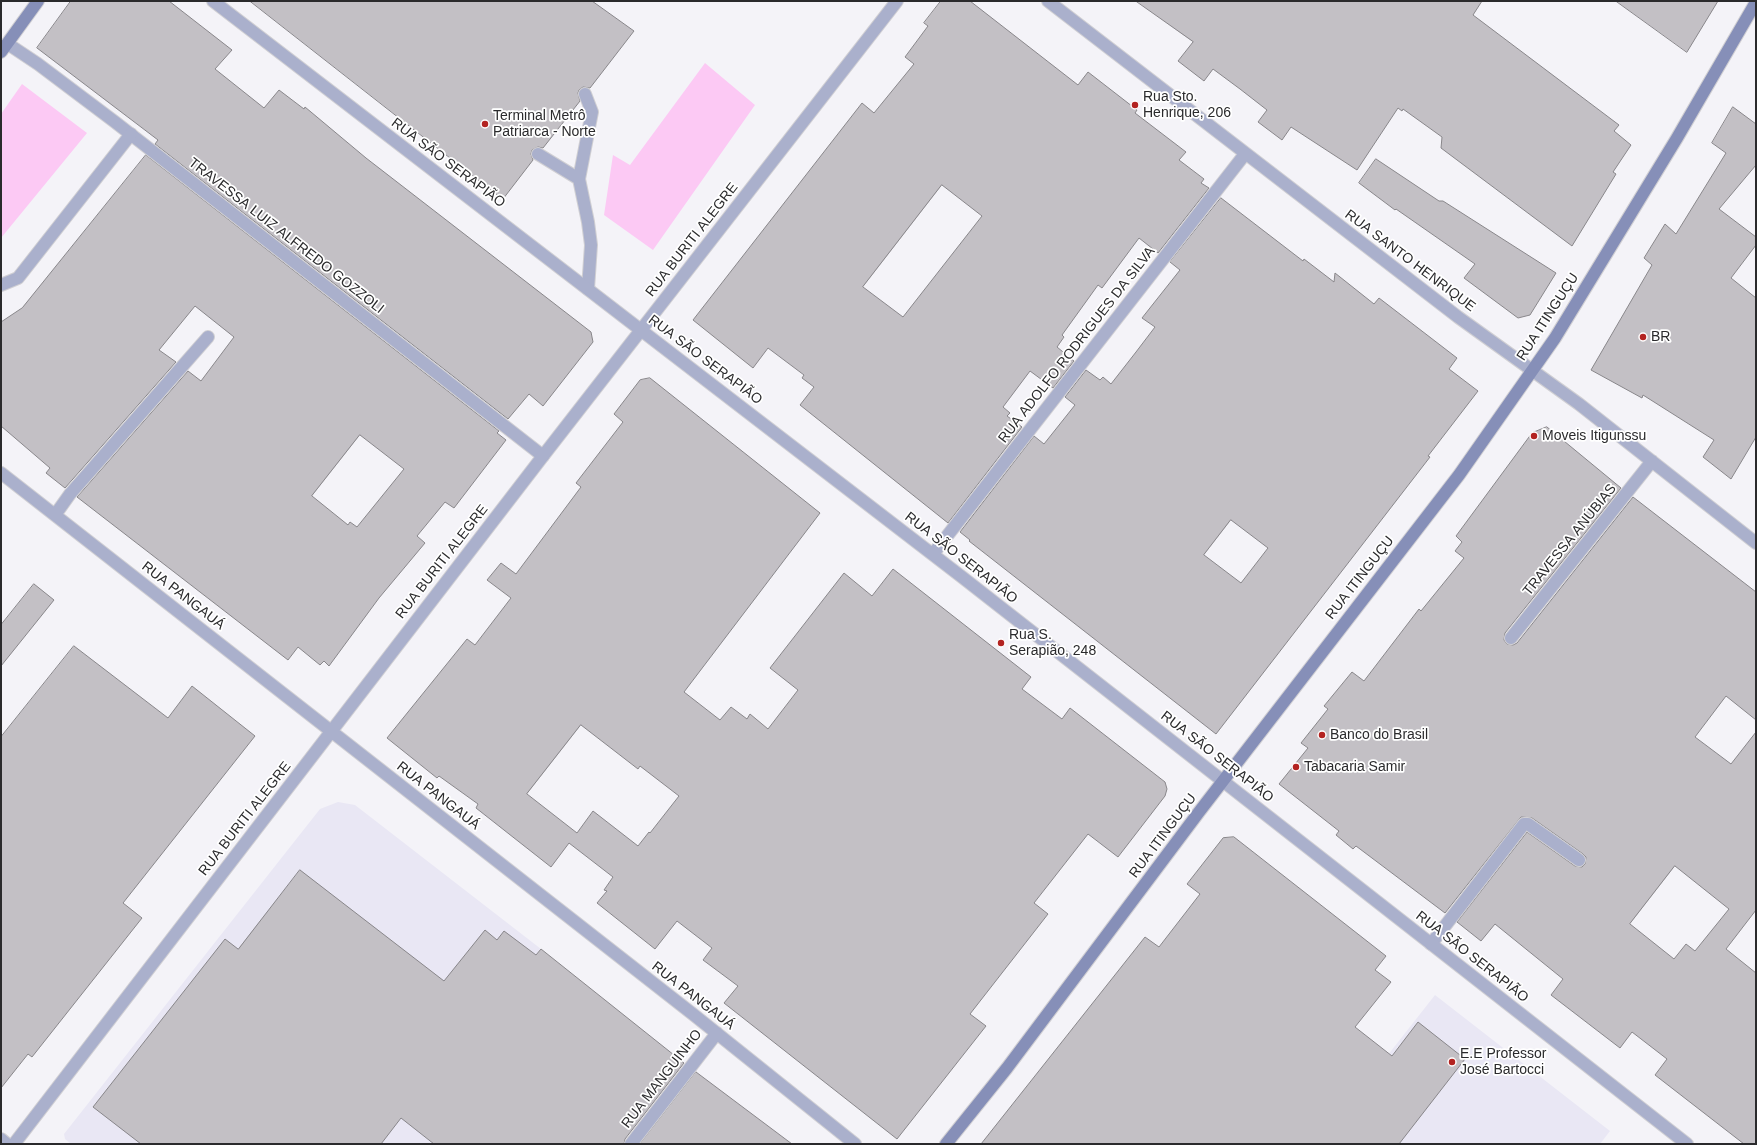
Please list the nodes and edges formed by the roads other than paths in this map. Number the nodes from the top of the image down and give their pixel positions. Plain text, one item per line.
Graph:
1 (38, 1) edge
2 (213, 1) edge
3 (897, 1) edge
4 (1048, 1) edge
5 (1756, 2) edge
6 (5, 48) edge
7 (585, 94) dead end
8 (130, 134) junction
9 (538, 154) dead end
10 (1244, 154) junction
11 (579, 179) junction
12 (1, 285) edge
13 (588, 289) junction
14 (641, 330) junction
15 (208, 337) dead end
16 (1532, 370) junction
17 (543, 456) junction
18 (1652, 461) junction
19 (1, 473) edge
20 (55, 515) junction
21 (1756, 543) edge
22 (933, 554) junction
23 (1511, 638) dead end
24 (331, 732) junction
25 (1223, 781) junction
26 (1578, 860) dead end
27 (1431, 944) junction
28 (717, 1033) junction
29 (1, 1139) edge
30 (7, 1144) edge
31 (14, 1144) edge
32 (631, 1144) edge
33 (855, 1144) edge
34 (946, 1144) edge
35 (1687, 1144) edge

1 - 6 main road
2 - 13 street, RUA SÃO SERAPIÃO
3 - 14 street, RUA BURITI ALEGRE
4 - 10 street, RUA SANTO HENRIQUE
5 - 16 main road, RUA ITINGUÇU
6 - 8 street, TRAVESSA LUIZ ALFREDO GOZZOLI
7 - 11 street
8 - 12 street
8 - 17 street, TRAVESSA LUIZ ALFREDO GOZZOLI
9 - 11 street
10 - 16 street, RUA SANTO HENRIQUE
10 - 22 street, RUA ADOLFO RODRIGUES DA SILVA
11 - 13 street
13 - 14 street, RUA SÃO SERAPIÃO
14 - 17 street, RUA BURITI ALEGRE
14 - 22 street, RUA SÃO SERAPIÃO
15 - 20 street
16 - 18 street, RUA SANTO HENRIQUE
16 - 25 main road, RUA ITINGUÇU
17 - 24 street, RUA BURITI ALEGRE
18 - 21 street, RUA SANTO HENRIQUE
18 - 23 street, TRAVESSA ANÚBIAS
19 - 20 street, RUA PANGAUÁ
20 - 24 street, RUA PANGAUÁ
22 - 25 street, RUA SÃO SERAPIÃO
24 - 28 street, RUA PANGAUÁ
24 - 31 street, RUA BURITI ALEGRE
25 - 27 street, RUA SÃO SERAPIÃO
25 - 34 main road, RUA ITINGUÇU
26 - 27 street
27 - 35 street, RUA SÃO SERAPIÃO
28 - 32 street, RUA MANGUINHO
28 - 33 street, RUA PANGAUÁ
29 - 30 street

